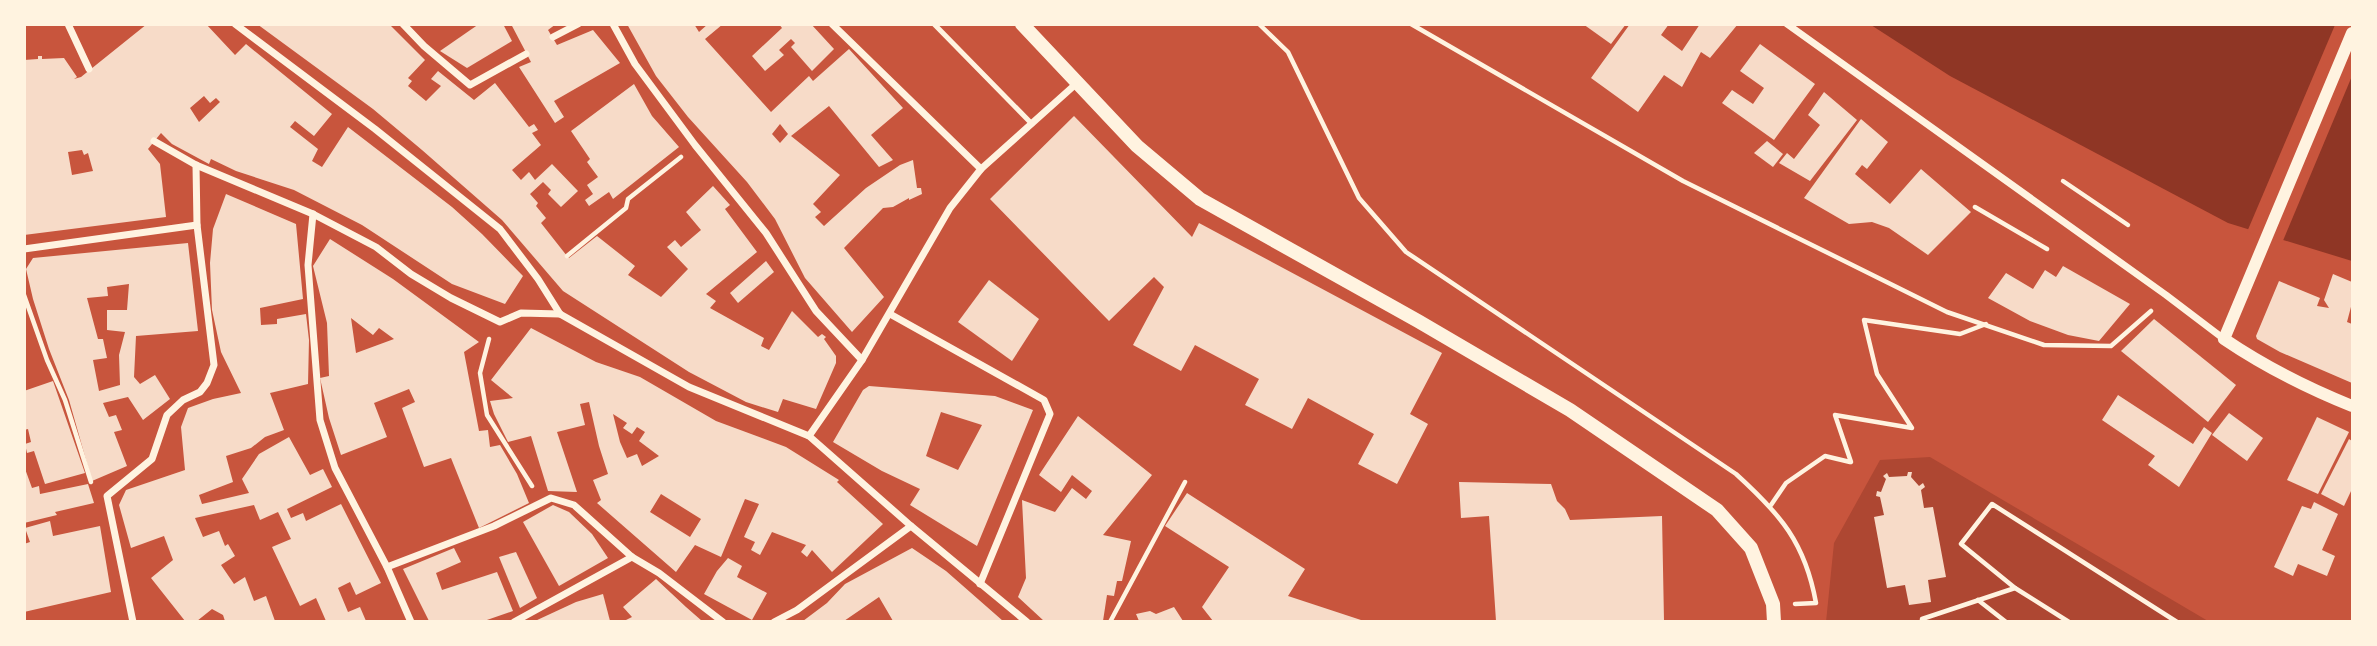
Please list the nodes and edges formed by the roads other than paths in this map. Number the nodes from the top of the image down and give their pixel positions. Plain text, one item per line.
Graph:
1 (68, 24) edge
2 (235, 24) edge
3 (403, 24) edge
4 (578, 24) edge
5 (613, 24) edge
6 (832, 24) edge
7 (934, 24) edge
8 (1022, 24) edge
9 (1787, 24) edge
10 (2353, 33) edge
11 (553, 37) dead end
12 (526, 54) dead end
13 (89, 69) dead end
14 (1076, 83) junction
15 (1032, 124) junction
16 (155, 141) dead end
17 (196, 165) junction
18 (981, 169) junction
19 (313, 214) junction
20 (197, 225) junction
21 (24, 249) edge
22 (560, 314) junction
23 (890, 314) junction
24 (2224, 339) junction
25 (862, 360) junction
26 (2353, 406) edge
27 (809, 436) junction
28 (911, 526) junction
29 (632, 557) junction
30 (387, 567) junction
31 (980, 584) junction
32 (133, 621) edge
33 (411, 621) edge
34 (514, 621) edge
35 (723, 621) edge
36 (774, 621) edge
37 (1027, 621) edge
38 (1774, 621) edge

1 - 13 street
2 - 22 street
3 - 12 street
4 - 11 street
5 - 25 street
6 - 18 street
7 - 15 lane
8 - 14 main road
9 - 24 street
10 - 24 street
14 - 15 street
14 - 38 main road
15 - 18 street
16 - 17 street
17 - 19 street
17 - 20 street
18 - 23 street
19 - 22 street
19 - 30 street
20 - 21 street
20 - 32 street
22 - 27 street
23 - 25 street
23 - 31 street
24 - 26 street
25 - 27 street
27 - 28 street
28 - 31 street
28 - 36 street
29 - 30 street
29 - 34 street
29 - 35 street
30 - 33 street
31 - 37 street

